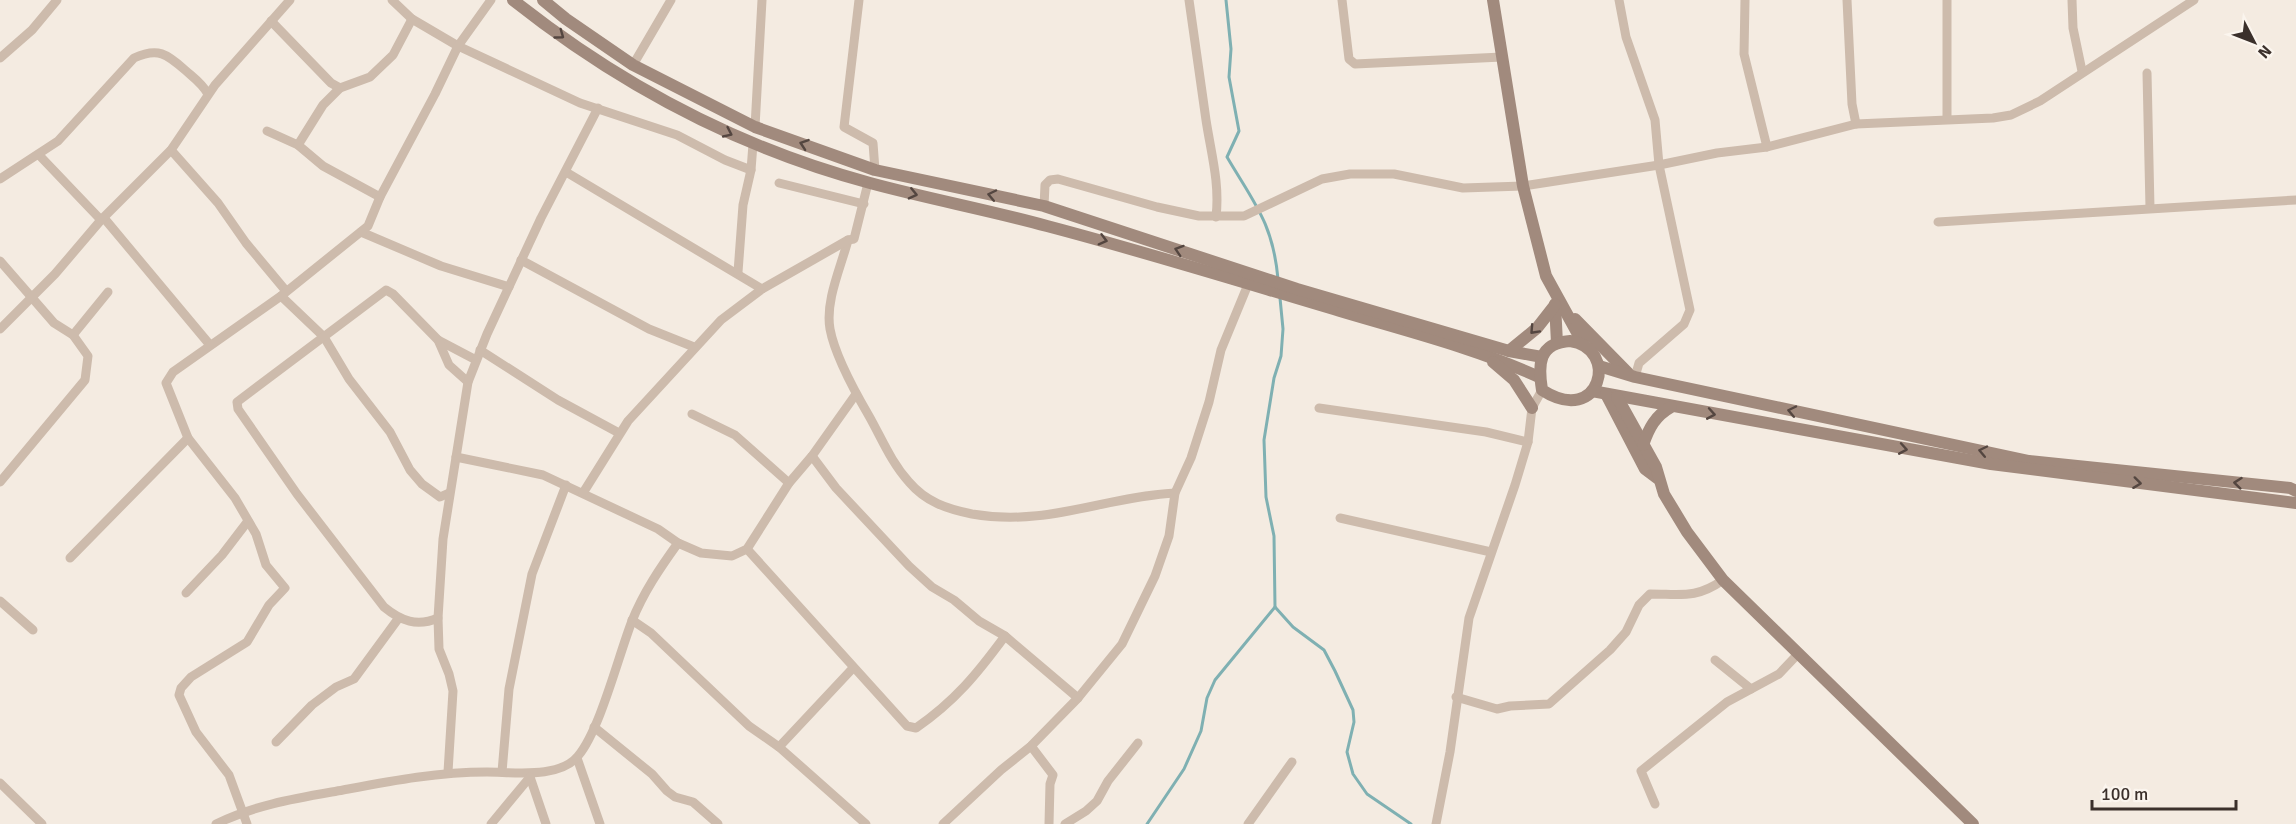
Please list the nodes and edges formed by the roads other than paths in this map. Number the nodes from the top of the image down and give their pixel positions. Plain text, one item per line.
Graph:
1 (57, 0) edge
2 (290, 0) edge
3 (392, 0) edge
4 (491, 0) edge
5 (513, 0) edge
6 (543, 0) edge
7 (671, 0) edge
8 (762, 0) edge
9 (859, 0) edge
10 (1189, 0) edge
11 (1342, 0) edge
12 (1493, 0) edge
13 (1619, 0) edge
14 (1745, 0) edge
15 (1847, 0) edge
16 (1947, 0) edge
17 (2072, 0) edge
18 (2194, 0) edge
19 (2182, 4) edge
20 (412, 19) junction
21 (271, 21) junction
22 (458, 46) junction
23 (1502, 57) junction
24 (0, 58) edge
25 (633, 65) junction
26 (2082, 71) junction
27 (2147, 73) dead end
28 (203, 85) junction
29 (215, 85) junction
30 (340, 88) junction
31 (208, 94) junction
32 (598, 108) junction
33 (1947, 119) junction
34 (1856, 124) junction
35 (755, 127) junction
36 (267, 130) dead end
37 (753, 144) junction
38 (298, 145) junction
39 (1767, 147) junction
40 (171, 150) junction
41 (39, 155) junction
42 (1659, 165) junction
43 (751, 170) junction
44 (875, 170) junction
45 (566, 172) junction
46 (0, 179) edge
47 (779, 183) dead end
48 (868, 183) junction
49 (1522, 186) junction
50 (380, 197) junction
51 (2296, 200) edge
52 (864, 204) junction
53 (1044, 206) junction
54 (2150, 208) junction
55 (1216, 217) junction
56 (102, 219) junction
57 (1938, 222) dead end
58 (361, 232) junction
59 (848, 240) junction
60 (522, 260) junction
61 (0, 261) edge
62 (738, 272) junction
63 (1251, 280) junction
64 (509, 287) junction
65 (762, 289) junction
66 (108, 292) dead end
67 (284, 293) junction
68 (1294, 293) junction
69 (33, 296) junction
70 (1557, 302) junction
71 (0, 329) edge
72 (73, 335) junction
73 (324, 337) junction
74 (438, 340) junction
75 (1557, 344) junction
76 (210, 345) junction
77 (1584, 345) junction
78 (694, 347) junction
79 (480, 350) junction
80 (1509, 351) junction
81 (1480, 352) junction
82 (1542, 357) junction
83 (476, 360) junction
84 (1599, 366) junction
85 (1539, 377) junction
86 (1633, 377) junction
87 (468, 382) junction
88 (1542, 390) junction
89 (1592, 391) junction
90 (856, 394) junction
91 (1612, 396) junction
92 (1671, 407) junction
93 (1319, 408) dead end
94 (1532, 408) junction
95 (692, 414) dead end
96 (619, 433) junction
97 (188, 438) junction
98 (1527, 442) junction
99 (1643, 445) junction
100 (812, 456) junction
101 (456, 457) junction
102 (1657, 478) junction
103 (0, 482) edge
104 (789, 483) junction
105 (566, 485) junction
106 (2296, 491) edge
107 (449, 493) junction
108 (583, 493) junction
109 (1175, 493) junction
110 (2296, 503) edge
111 (1340, 518) dead end
112 (248, 521) junction
113 (678, 543) junction
114 (747, 549) junction
115 (1491, 552) junction
116 (70, 558) dead end
117 (1723, 580) junction
118 (186, 593) dead end
119 (0, 601) edge
120 (438, 618) junction
121 (398, 619) junction
122 (632, 620) junction
123 (33, 630) dead end
124 (1005, 636) junction
125 (1797, 654) junction
126 (1715, 660) dead end
127 (853, 668) junction
128 (1751, 689) junction
129 (1456, 697) junction
130 (1078, 698) junction
131 (594, 727) junction
132 (276, 742) dead end
133 (1138, 742) dead end
134 (1031, 746) junction
135 (779, 747) junction
136 (577, 758) junction
137 (1292, 762) dead end
138 (448, 772) junction
139 (502, 772) junction
140 (530, 774) junction
141 (0, 783) edge
142 (1655, 804) dead end
143 (242, 812) junction
144 (42, 824) edge
145 (216, 824) edge
146 (247, 824) edge
147 (491, 824) edge
148 (546, 824) edge
149 (600, 824) edge
150 (718, 824) edge
151 (866, 824) edge
152 (943, 824) edge
153 (1049, 824) edge
154 (1065, 824) edge
155 (1248, 824) edge
156 (1436, 824) edge
157 (1973, 824) edge

1 - 24 street
2 - 21 street
3 - 20 street
4 - 22 street
5 -> 37 main road
6 - 25 main road
7 - 25 street
8 - 35 street
9 - 44 street
10 - 55 street
11 - 23 street
12 - 23 main road
13 - 42 street
14 - 39 street
15 - 34 street
16 - 33 street
17 - 26 street
18 - 19 street
19 - 26 street
20 - 22 street
20 - 30 street
21 - 29 street
21 - 30 street
22 - 32 street
22 - 50 street
23 - 49 main road
25 - 35 main road
26 - 33 street
27 - 54 street
28 - 29 street
28 - 31 street
28 - 41 street
29 - 31 street
30 - 38 street
31 - 40 street
32 - 43 street
32 - 45 street
33 - 34 street
34 - 39 street
44 -> 35 main road
36 - 38 street
37 - 43 street
37 - 48 main road
38 - 50 street
39 - 42 street
40 - 56 street
40 - 67 street
41 - 46 street
41 - 56 street
42 - 49 street
42 - 86 street
43 - 62 street
53 -> 44 main road
45 - 60 street
45 - 62 street
47 - 52 street
48 - 52 street
48 -> 63 main road
49 - 55 street
49 - 70 main road
50 - 58 street
51 - 54 street
52 - 59 street
53 - 55 street
63 -> 53 main road
54 - 57 street
56 - 69 street
56 - 76 street
58 - 64 street
58 - 67 street
59 - 65 street
59 - 90 street
60 - 64 street
60 - 78 street
61 - 69 street
62 - 65 street
63 - 68 main road
63 - 109 street
64 - 79 street
65 - 78 street
66 - 72 street
67 - 73 street
67 - 76 street
68 - 80 main road
68 - 81 main road
69 - 71 street
69 - 72 street
70 - 75 main road
70 - 77 main road
70 -> 80 main road
70 - 86 main road
72 - 103 street
73 - 74 street
73 - 107 street
73 - 121 street
74 - 83 street
74 - 87 street
75 - 77 main road
75 - 82 main road
76 - 97 street
77 - 84 main road
78 - 96 street
79 - 83 street
79 - 96 street
80 - 82 main road
81 - 85 main road
81 - 94 main road
82 - 85 main road
83 - 87 street
84 - 86 main road
84 - 89 main road
85 - 88 main road
106 -> 86 main road
87 - 101 street
88 - 89 main road
88 - 94 street
89 - 91 main road
90 - 100 street
90 - 109 street
91 - 92 main road
91 - 99 main road
91 - 102 main road
92 - 99 main road
92 -> 110 main road
93 - 98 street
94 - 98 street
95 - 104 street
96 - 108 street
97 - 112 street
97 - 116 street
98 - 115 street
99 - 102 main road
100 - 104 street
100 - 124 street
101 - 105 street
101 - 107 street
102 - 117 main road
104 - 114 street
105 - 108 street
105 - 139 street
107 - 120 street
108 - 113 street
109 - 130 street
111 - 115 street
112 - 118 street
112 - 143 street
113 - 114 street
113 - 122 street
114 - 127 street
115 - 129 street
117 - 125 main road
117 - 129 street
119 - 123 street
120 - 121 street
120 - 138 street
121 - 132 street
122 - 131 street
122 - 135 street
124 - 127 street
124 - 130 street
125 - 128 street
125 - 157 main road
126 - 128 street
127 - 135 street
128 - 142 street
129 - 156 street
130 - 134 street
131 - 136 street
131 - 150 street
133 - 154 street
134 - 152 street
134 - 153 street
135 - 151 street
136 - 140 street
136 - 149 street
137 - 155 street
138 - 139 street
138 - 143 street
139 - 140 street
140 - 147 street
140 - 148 street
141 - 144 street
143 - 145 street
143 - 146 street

